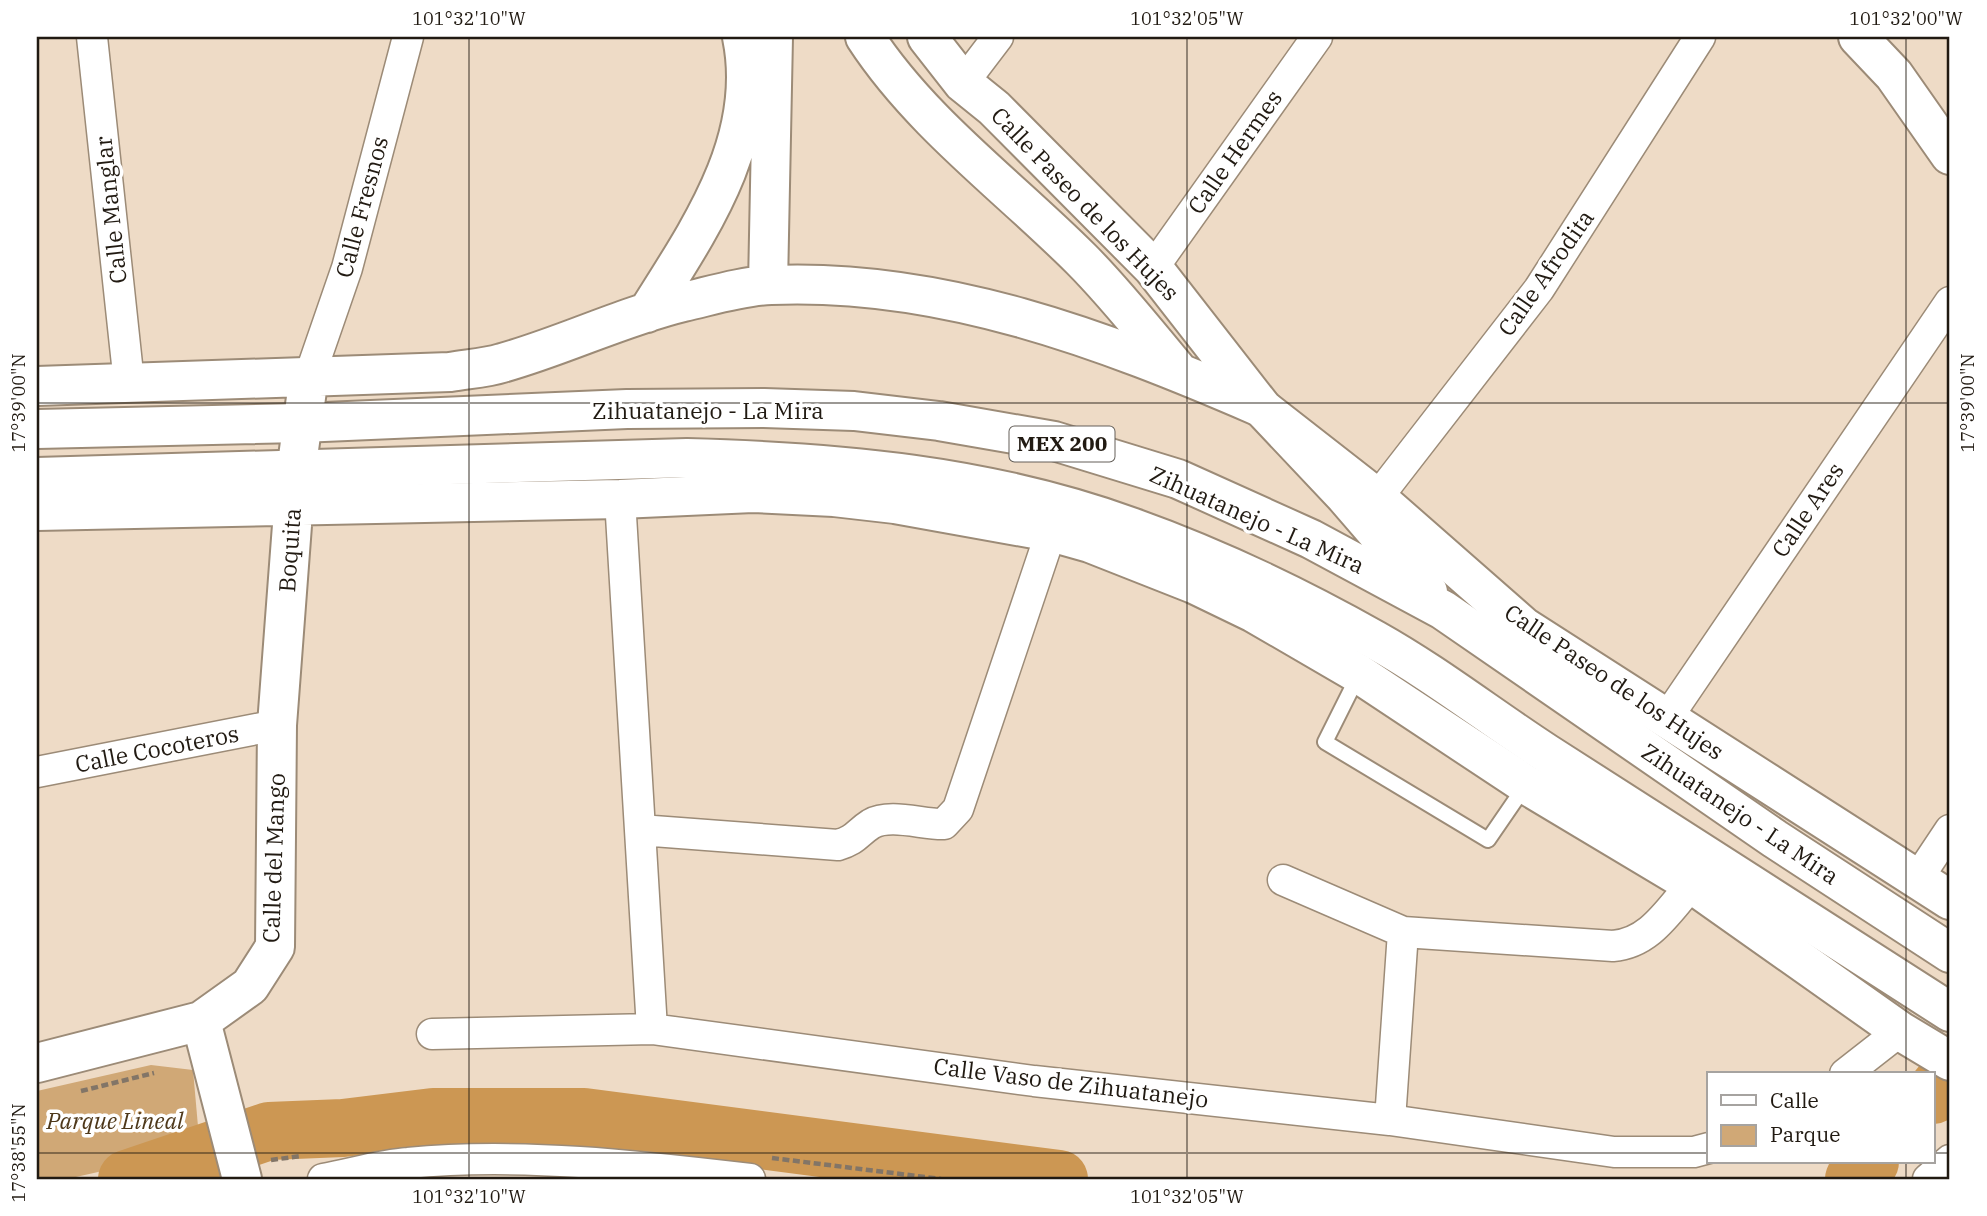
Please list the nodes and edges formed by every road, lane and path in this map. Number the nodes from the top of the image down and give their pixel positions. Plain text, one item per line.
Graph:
1 (92, 37) edge
2 (408, 37) edge
3 (742, 37) edge
4 (774, 37) edge
5 (865, 37) edge
6 (927, 37) edge
7 (998, 37) edge
8 (1317, 37) edge
9 (1700, 37) edge
10 (1858, 37) edge
11 (963, 83) junction
12 (1950, 155) edge
13 (1153, 268) junction
14 (768, 285) junction
15 (1950, 302) edge
16 (647, 313) junction
17 (1181, 373) junction
18 (310, 375) junction
19 (130, 383) junction
20 (37, 386) edge
21 (1263, 409) junction
22 (301, 423) junction
23 (37, 429) edge
24 (37, 477) edge
25 (295, 488) junction
26 (1377, 498) junction
27 (620, 499) junction
28 (37, 511) edge
29 (1051, 532) junction
30 (1443, 610) junction
31 (1368, 658) junction
32 (1667, 718) junction
33 (277, 726) junction
34 (37, 772) edge
35 (1525, 784) junction
36 (640, 830) junction
37 (1950, 830) edge
38 (1918, 878) junction
39 (1283, 880) dead end
40 (1692, 884) junction
41 (1950, 900) edge
42 (1403, 932) junction
43 (1950, 953) edge
44 (1939, 1004) edge
45 (201, 1021) junction
46 (652, 1029) junction
47 (432, 1034) dead end
48 (1924, 1045) edge
49 (37, 1063) edge
50 (158, 1071) dead end
51 (1850, 1072) edge
52 (73, 1093) dead end
53 (1390, 1120) junction
54 (1707, 1149) edge
55 (1950, 1160) edge
56 (241, 1172) edge
57 (323, 1179) edge
58 (750, 1179) edge
59 (1928, 1179) edge

1 - 19 street, Calle Manglar
2 - 18 street, Calle Fresnos
3 - 16 main road
4 - 14 main road
5 - 17 main road, Calle Paseo de los Hujes
6 - 11 main road, Calle Paseo de los Hujes
7 - 11 street
8 - 13 street, Calle Hermes
9 - 26 street, Calle Afrodita
10 - 12 main road
11 - 13 main road, Calle Paseo de los Hujes
13 - 21 main road, Calle Paseo de los Hujes
14 - 16 main road, Calle Paseo de los Hujes
14 - 17 main road, Calle Paseo de los Hujes
15 - 32 street, Calle Ares
16 - 18 main road, Calle Paseo de los Hujes
17 - 21 main road, Calle Paseo de los Hujes
18 - 19 main road, Calle Paseo de los Hujes
18 - 22 main road, Boquita
19 - 20 main road, Calle Paseo de los Hujes
21 - 26 main road, Calle Paseo de los Hujes
21 - 30 main road
22 - 23 main road, Zihuatanejo - La Mira / MEX 200
22 - 25 main road, Boquita
22 - 30 main road, Zihuatanejo - La Mira / MEX 200
24 - 25 main road, Zihuatanejo - La Mira / MEX 200
25 - 27 main road
25 - 28 main road
25 - 31 main road, Zihuatanejo - La Mira / MEX 200
25 - 33 main road, Boquita
26 - 32 main road, Calle Paseo de los Hujes
27 - 29 main road
27 - 36 street
29 - 31 main road
29 - 36 street
30 - 43 main road, Zihuatanejo - La Mira / MEX 200
31 - 35 main road
31 - 35 lane
31 - 44 main road, Zihuatanejo - La Mira / MEX 200
32 - 38 main road, Calle Paseo de los Hujes
33 - 34 street, Calle Cocoteros
33 - 45 main road, Calle del Mango
35 - 40 main road
36 - 46 street
37 - 38 street
38 - 41 main road, Calle Paseo de los Hujes
39 - 42 street
40 - 42 street
40 - 48 main road
42 - 53 street
45 - 49 main road
45 - 56 main road
46 - 47 street, Calle Vaso de Zihuatanejo
46 - 53 street, Calle Vaso de Zihuatanejo
48 - 51 street
50 - 52 path
53 - 54 street, Calle Vaso de Zihuatanejo
55 - 59 street
57 - 58 street

